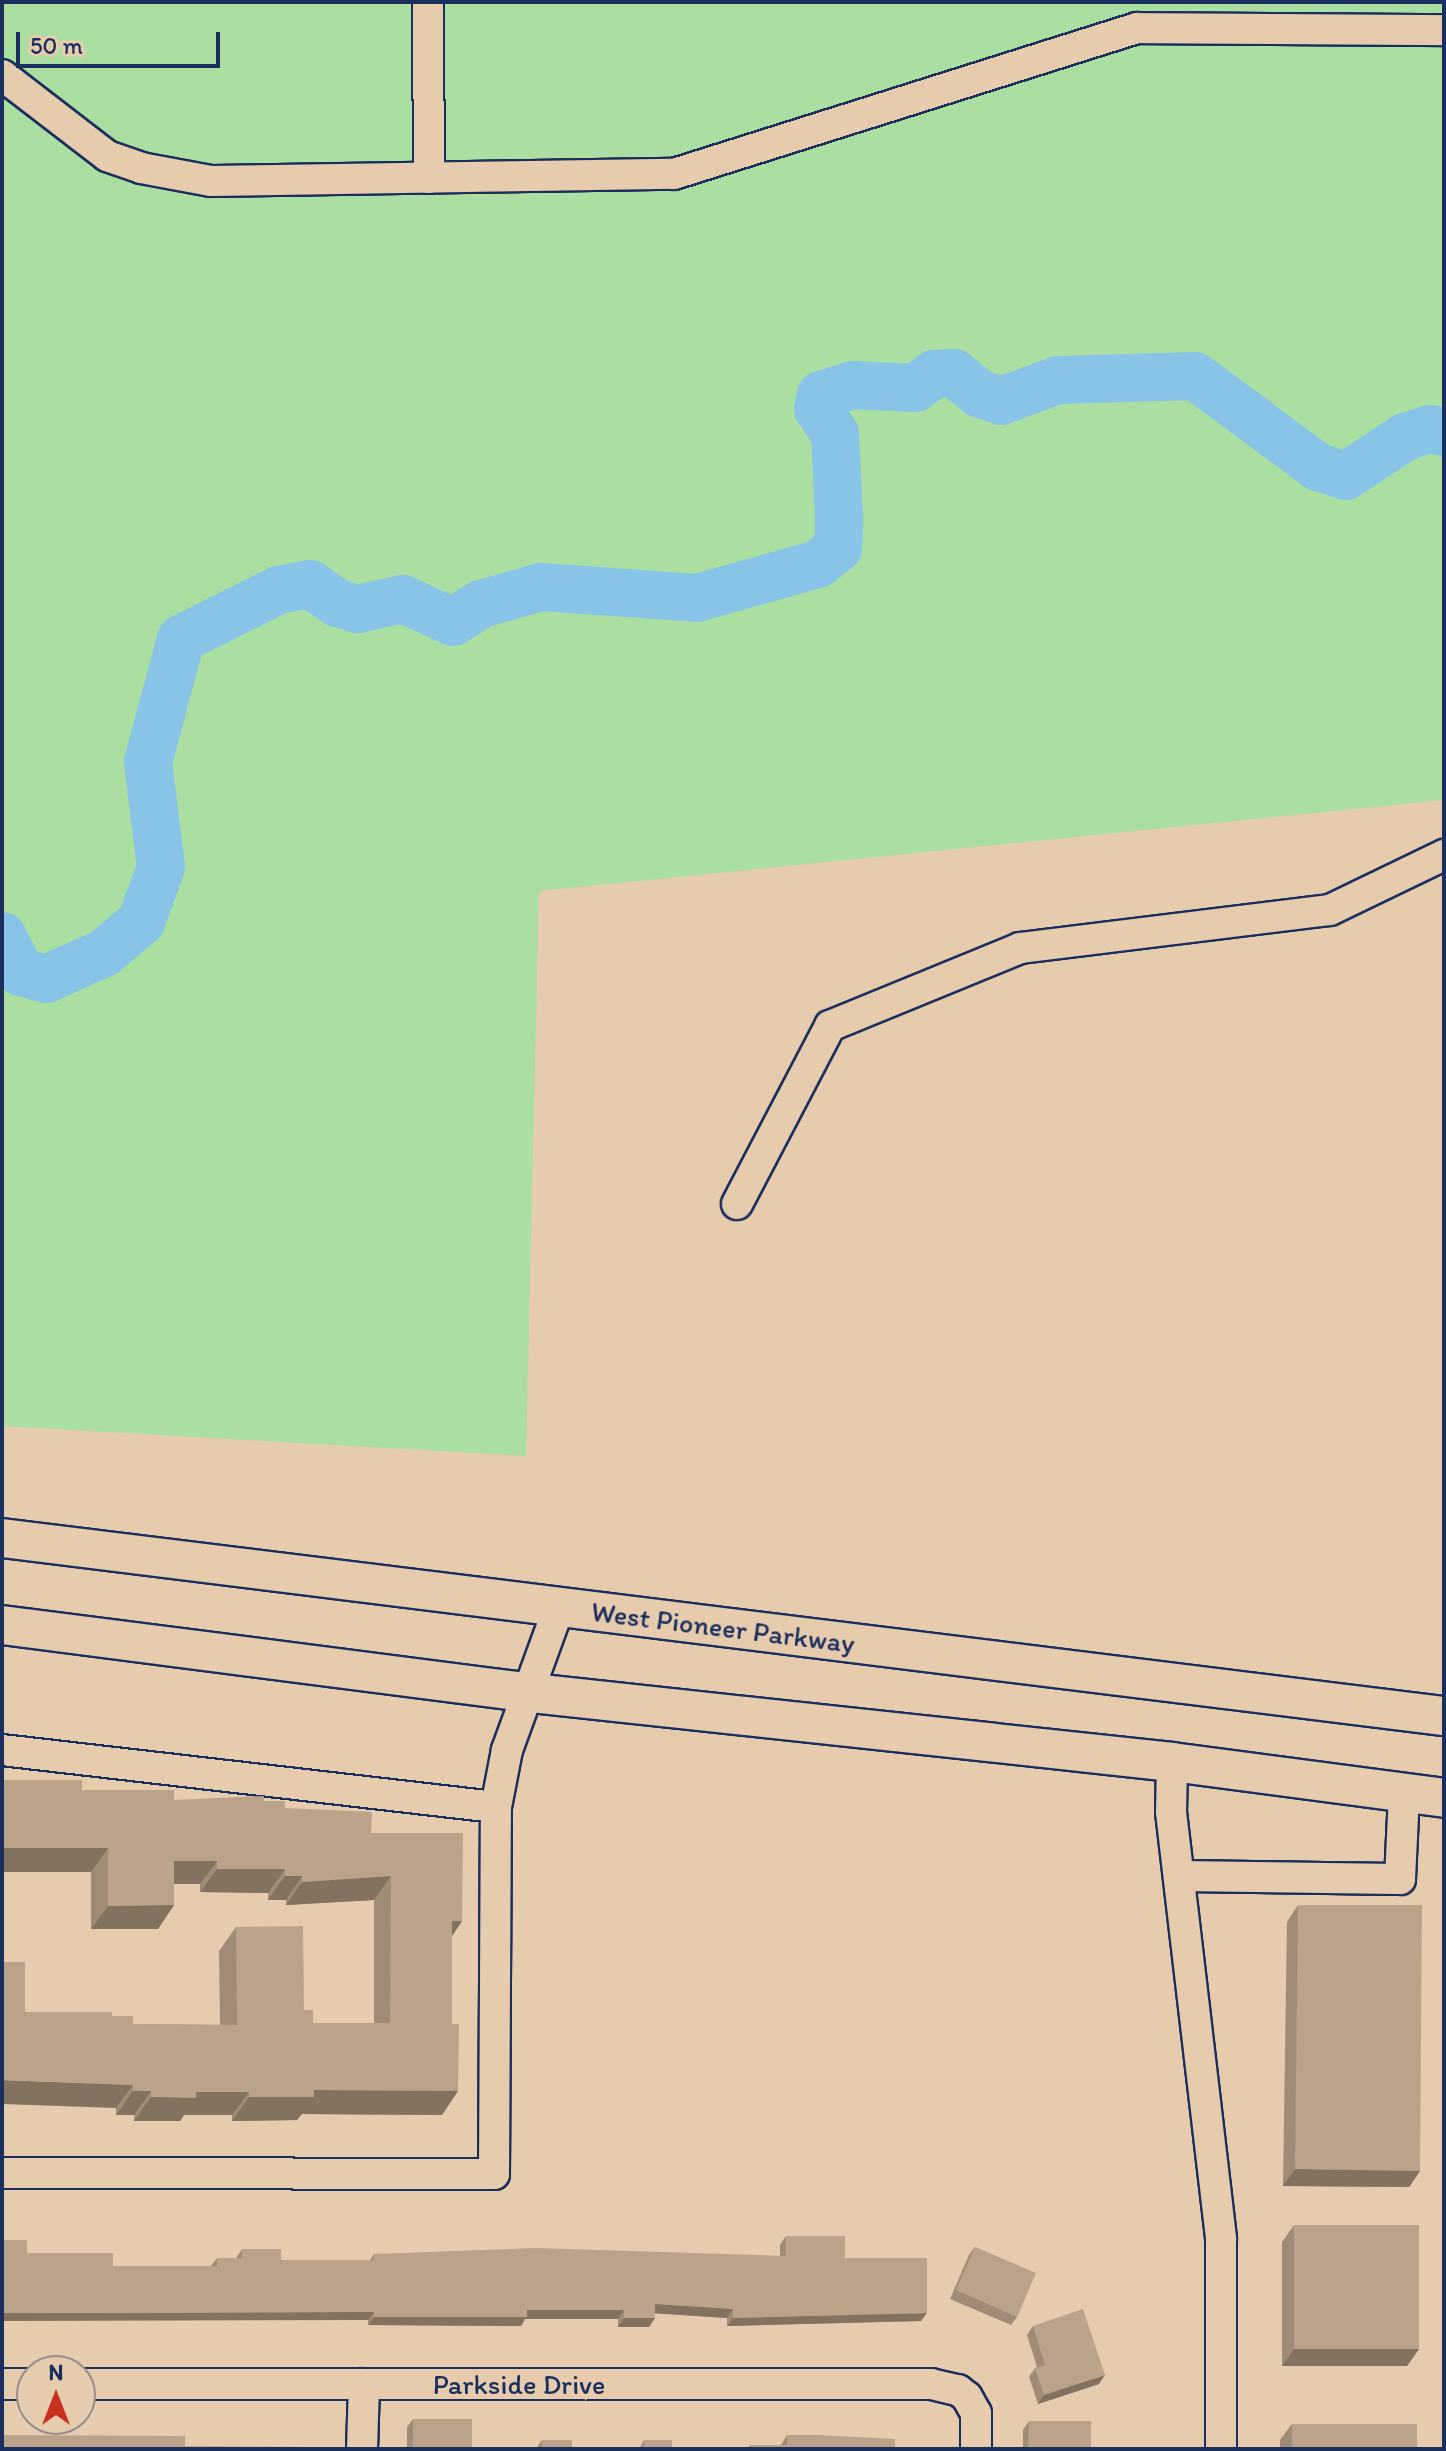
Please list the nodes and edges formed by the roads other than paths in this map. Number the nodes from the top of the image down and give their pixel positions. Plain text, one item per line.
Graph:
1 (428, 2) edge
2 (1444, 30) edge
3 (2, 75) edge
4 (429, 178) junction
5 (1444, 855) edge
6 (737, 1204) dead end
7 (2, 1538) edge
8 (559, 1607) junction
9 (2, 1625) edge
10 (532, 1693) junction
11 (1444, 1716) edge
12 (2, 1750) edge
13 (1172, 1762) junction
14 (1404, 1793) junction
15 (1444, 1798) edge
16 (496, 1807) junction
17 (1180, 1876) junction
18 (2, 2173) edge
19 (96, 2384) edge
20 (364, 2384) junction
21 (362, 2449) edge
22 (976, 2449) edge
23 (1221, 2449) edge

1 - 4 street
2 - 4 street
3 - 4 street
5 - 6 street
7 - 8 main road, West Pioneer Parkway
8 - 10 street
8 - 11 main road, West Pioneer Parkway
9 - 10 main road
10 - 13 main road
10 - 16 street
12 - 16 street
13 - 14 main road
13 - 17 street
14 - 15 main road
14 - 17 street
16 - 18 street
17 - 23 street
19 - 20 street, Parkside Drive
20 - 21 street
20 - 22 street, Parkside Drive

